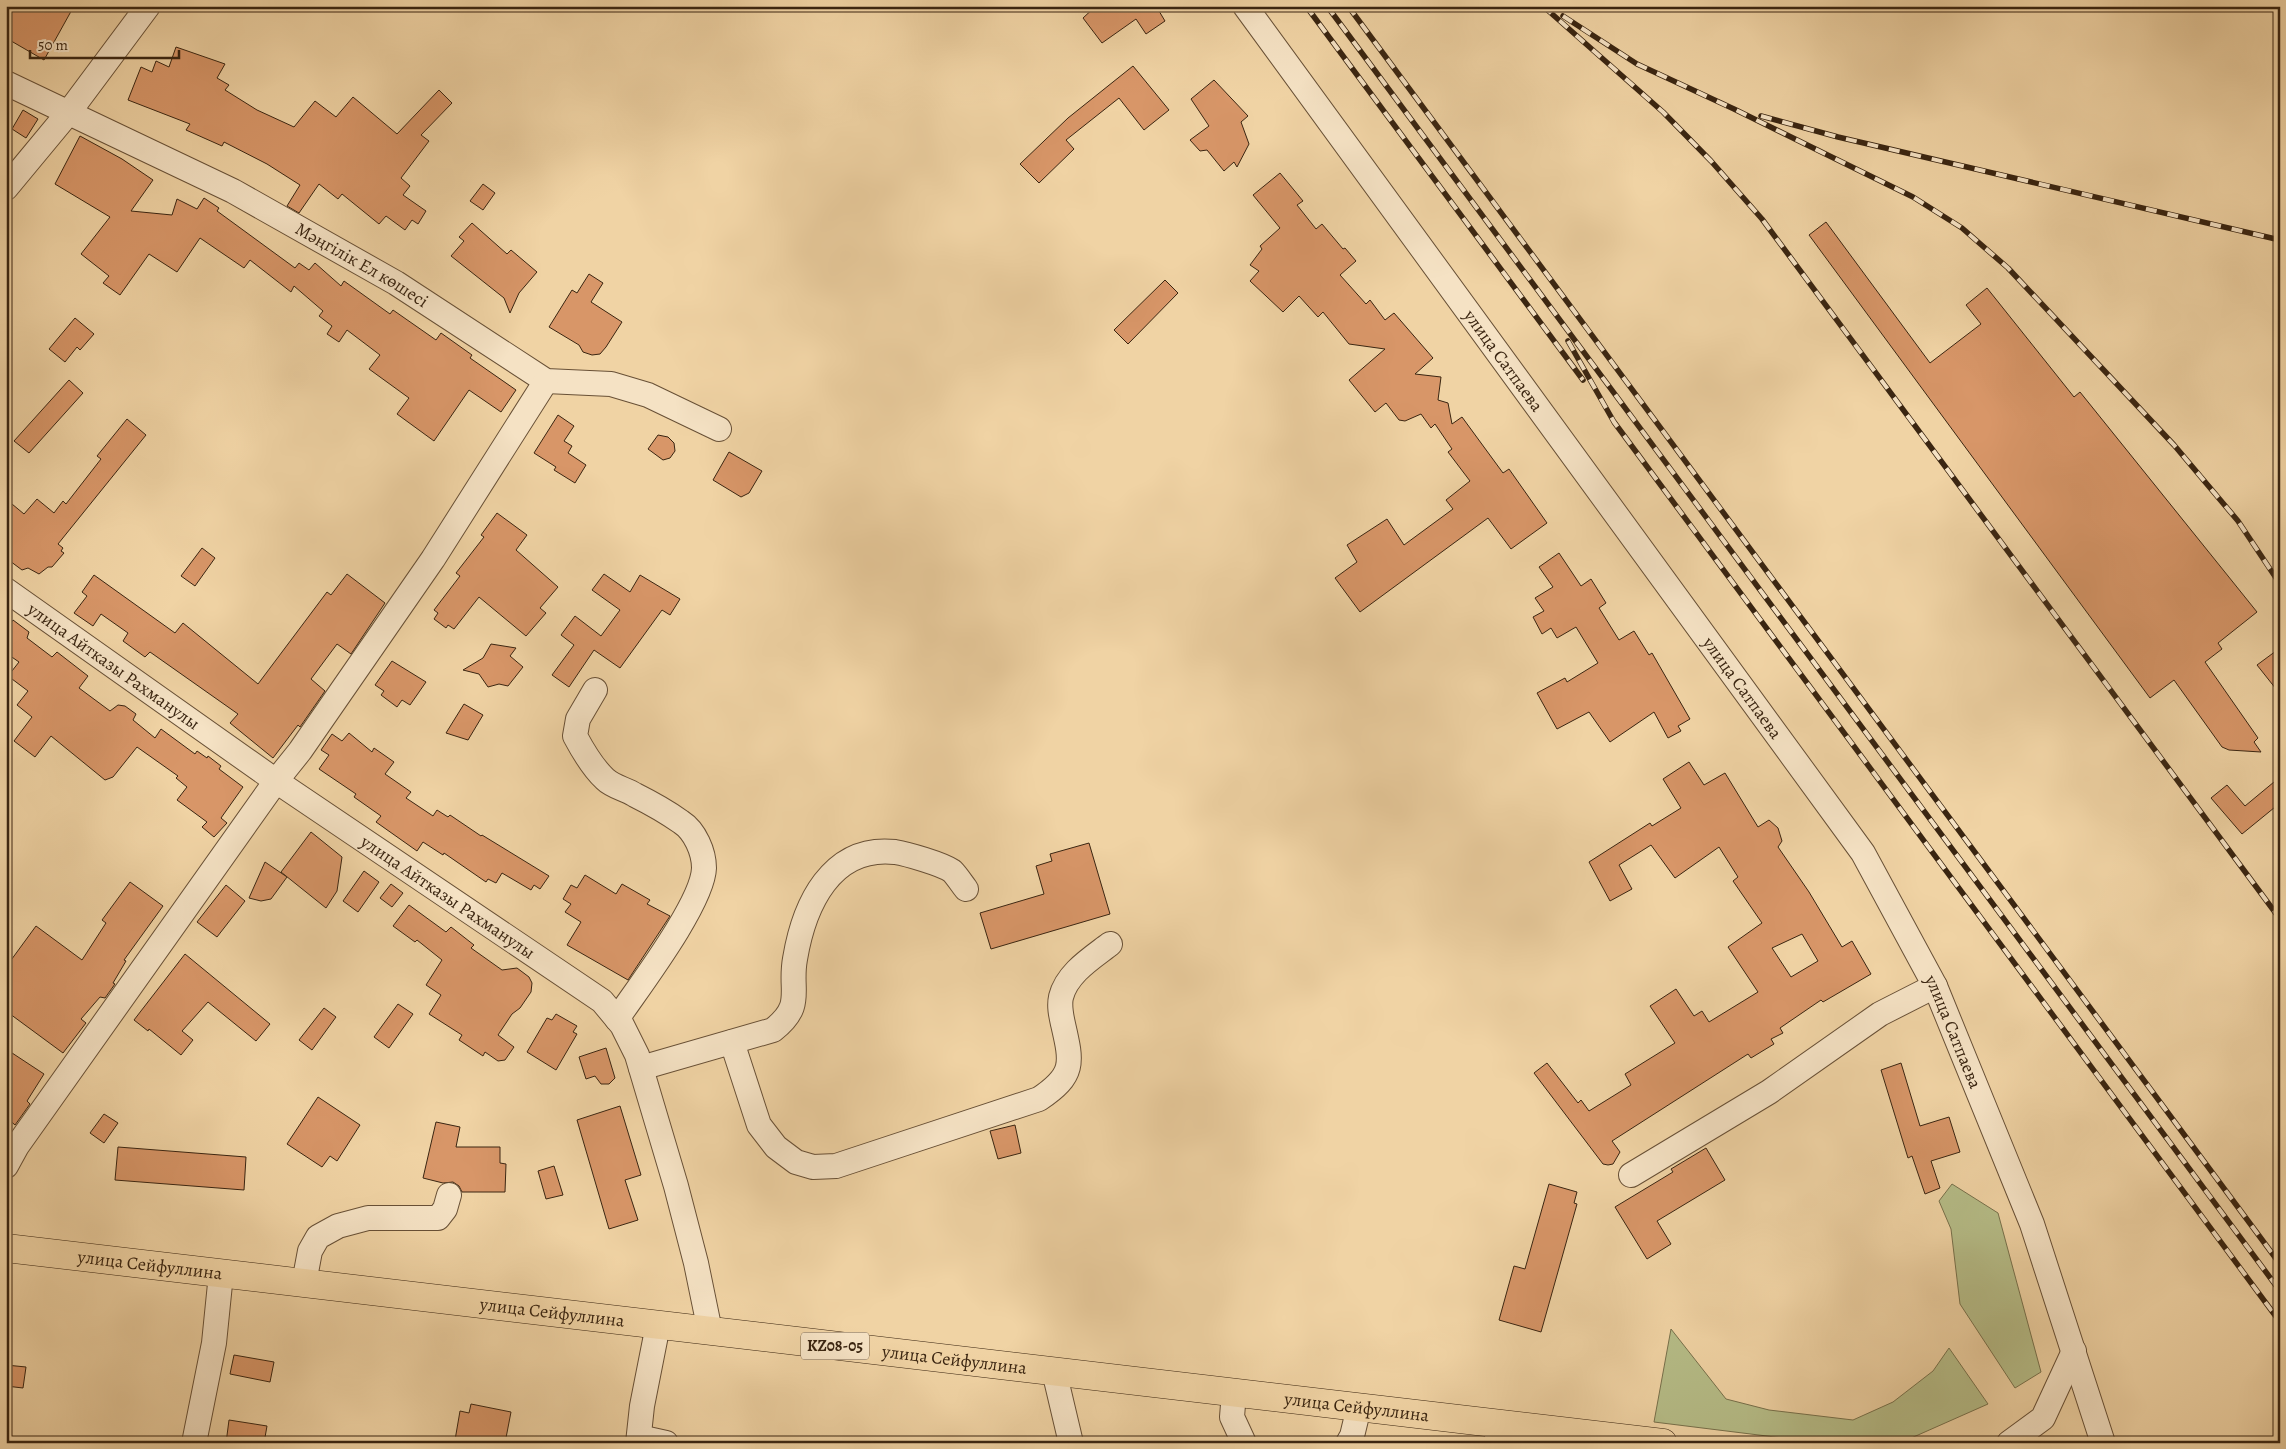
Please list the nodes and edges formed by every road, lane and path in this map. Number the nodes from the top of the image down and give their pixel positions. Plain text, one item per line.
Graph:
1 (148, 6) edge
2 (1245, 6) edge
3 (6, 82) edge
4 (69, 112) junction
5 (6, 188) edge
6 (546, 381) junction
7 (720, 429) dead end
8 (6, 590) edge
9 (595, 690) dead end
10 (276, 782) junction
11 (966, 889) dead end
12 (1110, 944) dead end
13 (1935, 986) junction
14 (617, 1019) junction
15 (732, 1042) junction
16 (641, 1068) junction
17 (6, 1166) edge
18 (1631, 1175) dead end
19 (449, 1194) dead end
20 (6, 1248) edge
21 (221, 1274) junction
22 (304, 1283) junction
23 (658, 1325) junction
24 (710, 1331) junction
25 (2074, 1351) junction
26 (1054, 1371) junction
27 (1234, 1392) junction
28 (1359, 1407) junction
29 (1497, 1433) edge
30 (639, 1440) edge
31 (194, 1443) edge
32 (666, 1443) edge
33 (1071, 1443) edge
34 (1244, 1443) edge
35 (1348, 1443) edge
36 (1367, 1443) edge
37 (1663, 1443) edge
38 (2009, 1443) edge
39 (2103, 1443) edge

1 - 4 street
2 - 13 street, улица Сатпаева
3 - 4 street, Мәңгілік Ел көшесі
4 - 5 street
4 - 6 street, Мәңгілік Ел көшесі
6 - 7 street
6 - 10 street
8 - 10 street, улица Айтказы Рахманулы
9 - 14 street
10 - 14 street, улица Айтказы Рахманулы
10 - 17 street
11 - 15 street
12 - 15 street
13 - 18 street
13 - 25 street, улица Сатпаева
14 - 16 street, улица Айтказы Рахманулы
15 - 16 street
16 - 24 street, улица Айтказы Рахманулы
19 - 22 street
20 - 21 main road, улица Сейфуллина / KZ08-05
21 - 22 main road, улица Сейфуллина / KZ08-05
21 - 31 street
22 - 23 main road, улица Сейфуллина / KZ08-05
23 - 24 main road, улица Сейфуллина / KZ08-05
23 - 30 street
24 - 26 main road, улица Сейфуллина / KZ08-05
25 - 38 street
25 - 39 street, улица Сатпаева
26 - 27 main road, улица Сейфуллина / KZ08-05
26 - 33 street
27 - 28 main road, улица Сейфуллина / KZ08-05
27 - 34 street
28 - 29 main road, улица Сейфуллина / KZ08-05
28 - 35 street
28 - 36 street
29 - 37 main road, улица Сейфуллина / KZ08-05
30 - 32 street

